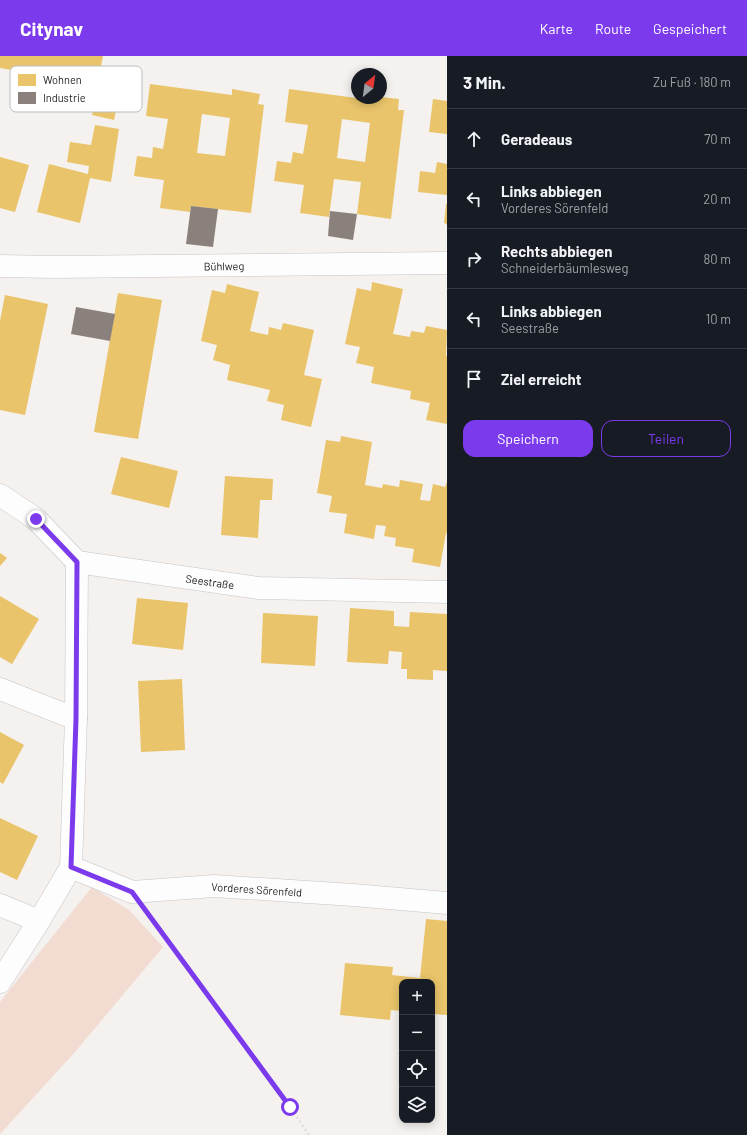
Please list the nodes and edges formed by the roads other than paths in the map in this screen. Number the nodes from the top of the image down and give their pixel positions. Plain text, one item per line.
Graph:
1 (447, 263) edge
2 (0, 266) edge
3 (0, 495) edge
4 (77, 562) junction
5 (447, 592) edge
6 (0, 688) edge
7 (76, 719) junction
8 (71, 867) junction
9 (447, 903) edge
10 (0, 905) edge
11 (39, 921) junction
12 (0, 982) edge

1 - 2 street, Bühlweg
3 - 4 street
4 - 5 street, Seestraße
4 - 7 street
6 - 7 street
7 - 8 street
8 - 9 street, Vorderes Sörenfeld
8 - 11 street
10 - 11 street
11 - 12 street

